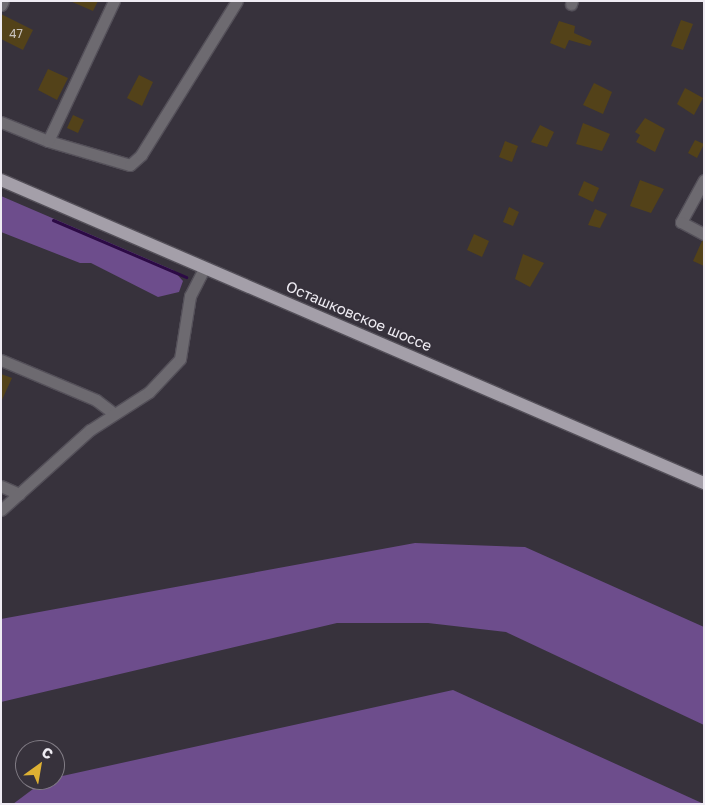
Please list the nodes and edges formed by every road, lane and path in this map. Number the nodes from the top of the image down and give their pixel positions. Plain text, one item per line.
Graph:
1 (3, 1) edge
2 (114, 1) edge
3 (237, 1) edge
4 (1, 5) edge
5 (1, 122) edge
6 (48, 141) junction
7 (1, 180) edge
8 (704, 180) edge
9 (704, 234) edge
10 (204, 268) junction
11 (1, 360) edge
12 (113, 413) junction
13 (704, 484) edge
14 (1, 486) edge
15 (18, 494) junction
16 (1, 510) edge

1 - 4 street
2 - 6 street
3 - 6 street
5 - 6 street
7 - 10 main road, Осташковское шоссе
8 - 9 street
10 - 12 street
10 - 13 main road, Осташковское шоссе
11 - 12 street
12 - 15 street
14 - 15 street
15 - 16 street

